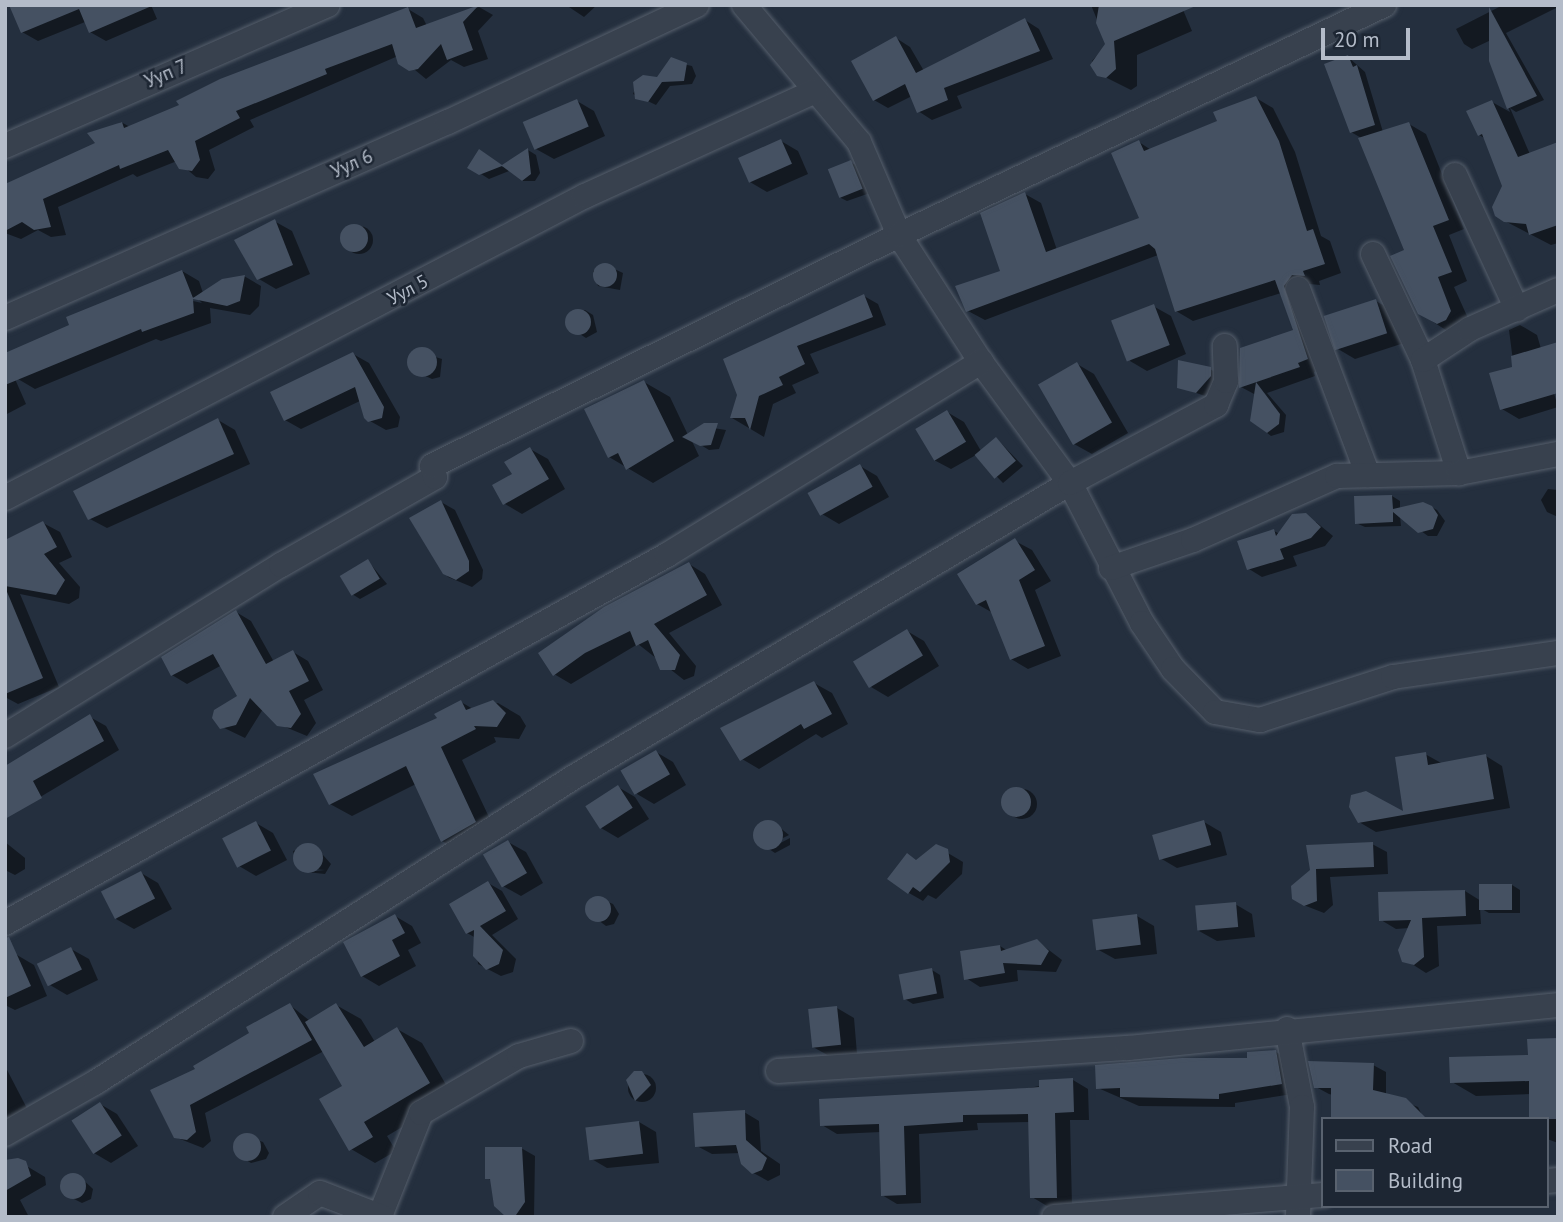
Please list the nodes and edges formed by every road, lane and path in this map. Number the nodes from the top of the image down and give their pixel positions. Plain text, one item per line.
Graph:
1 (327, 5) edge
2 (697, 5) edge
3 (744, 5) edge
4 (1384, 5) edge
5 (815, 91) junction
6 (5, 146) edge
7 (1455, 175) dead end
8 (899, 235) junction
9 (1373, 254) dead end
10 (1298, 289) dead end
11 (1558, 290) edge
12 (1517, 309) junction
13 (5, 318) edge
14 (1225, 346) dead end
15 (1423, 360) junction
16 (981, 362) junction
17 (1558, 454) edge
18 (1459, 473) junction
19 (1368, 475) junction
20 (1070, 483) junction
21 (5, 498) edge
22 (1111, 568) junction
23 (1558, 653) edge
24 (5, 736) edge
25 (5, 923) edge
26 (1558, 1005) edge
27 (1287, 1029) junction
28 (571, 1041) dead end
29 (778, 1072) dead end
30 (5, 1134) edge
31 (1322, 1195) edge
32 (1297, 1207) edge
33 (381, 1216) edge
34 (285, 1217) edge
35 (1054, 1217) edge

1 - 6 street, Ууп 7
2 - 13 street, Уул 6
3 - 5 street
4 - 8 street
5 - 8 street
5 - 21 street, Уул 5
7 - 12 street
8 - 16 street
8 - 24 street
9 - 15 street
10 - 19 street
11 - 12 street
12 - 15 street
14 - 20 street
15 - 18 street
16 - 20 street
16 - 25 street
17 - 18 street
18 - 19 street
19 - 22 street
20 - 22 street
20 - 30 street
22 - 23 street
26 - 27 street
27 - 29 street
27 - 32 street
28 - 33 street
31 - 32 street
32 - 35 street
33 - 34 street

